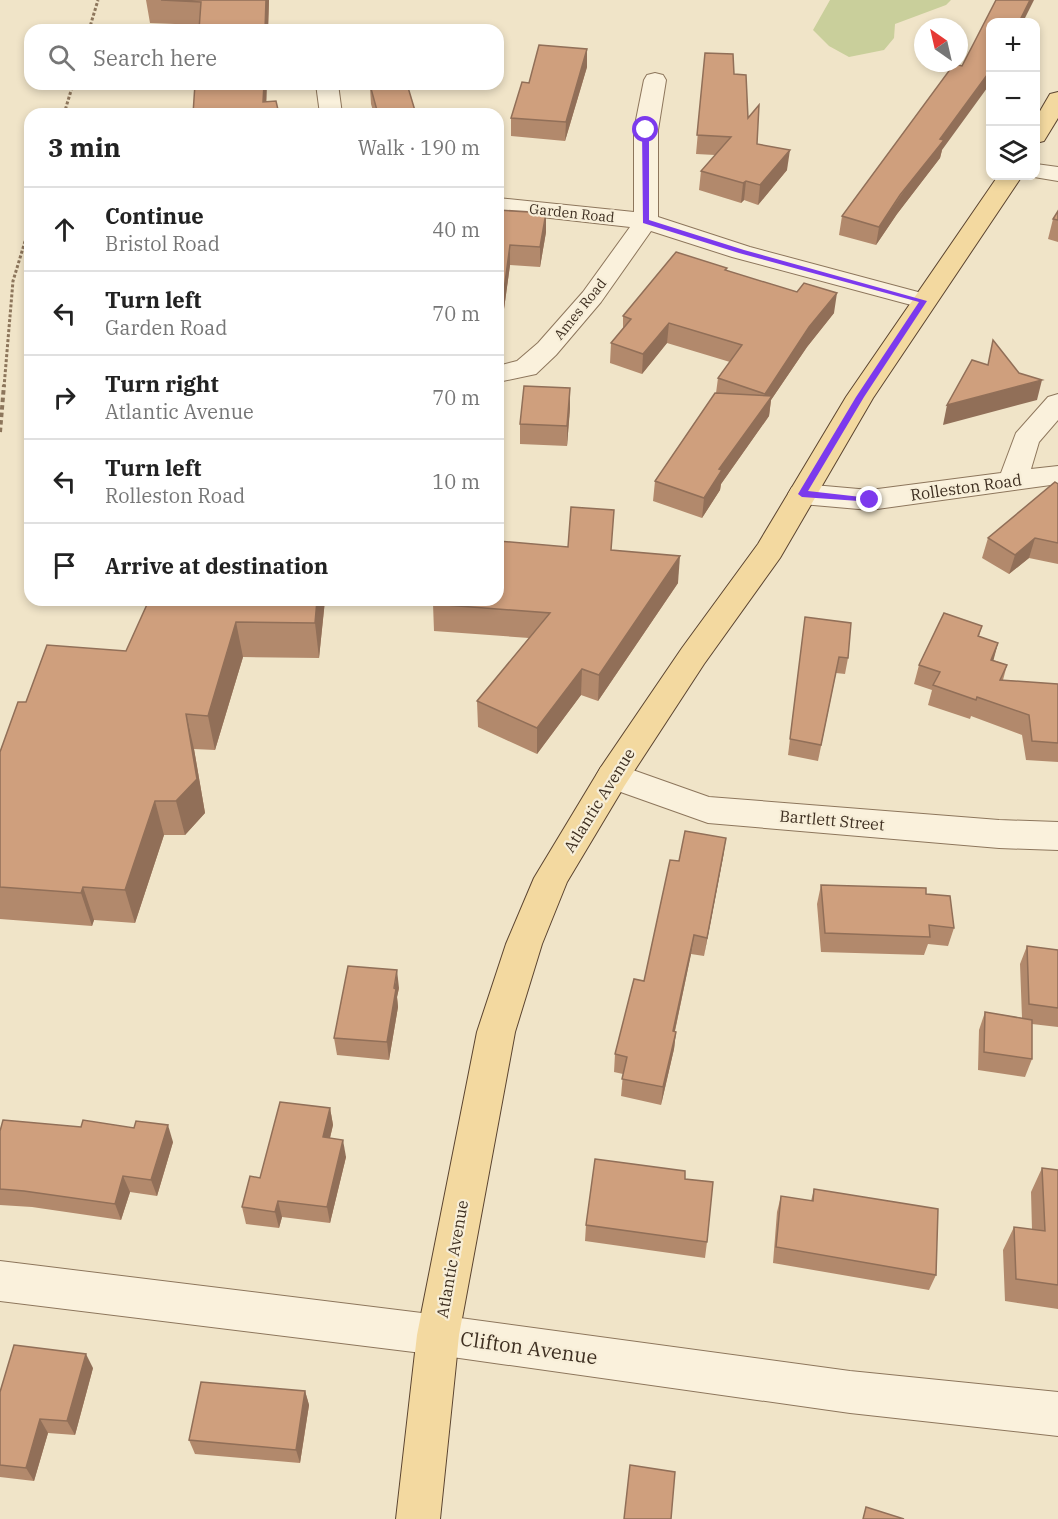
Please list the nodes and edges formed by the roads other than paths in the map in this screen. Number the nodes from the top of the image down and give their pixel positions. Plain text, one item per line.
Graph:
1 (655, 80) dead end
2 (328, 90) edge
3 (1058, 99) edge
4 (330, 108) edge
5 (1040, 128) edge
6 (1040, 172) edge
7 (1058, 174) edge
8 (1007, 180) edge
9 (504, 206) edge
10 (646, 221) junction
11 (924, 301) junction
12 (504, 373) edge
13 (1058, 403) edge
14 (1058, 474) edge
15 (1013, 480) junction
16 (802, 494) junction
17 (613, 776) junction
18 (1058, 836) edge
19 (0, 1281) edge
20 (438, 1335) junction
21 (1058, 1414) edge
22 (418, 1519) edge

1 - 10 street
2 - 4 street
3 - 5 main road
6 - 7 street
8 - 11 main road, Atlantic Avenue
9 - 10 street, Garden Road
10 - 11 street, Garden Road
10 - 12 street, Ames Road
11 - 16 main road, Atlantic Avenue
13 - 15 street
14 - 15 street, Rolleston Road
15 - 16 street, Rolleston Road
16 - 17 main road, Atlantic Avenue
17 - 18 street, Bartlett Street
17 - 20 main road, Atlantic Avenue
19 - 20 street, Clifton Avenue
20 - 21 street, Clifton Avenue
20 - 22 main road, Atlantic Avenue

